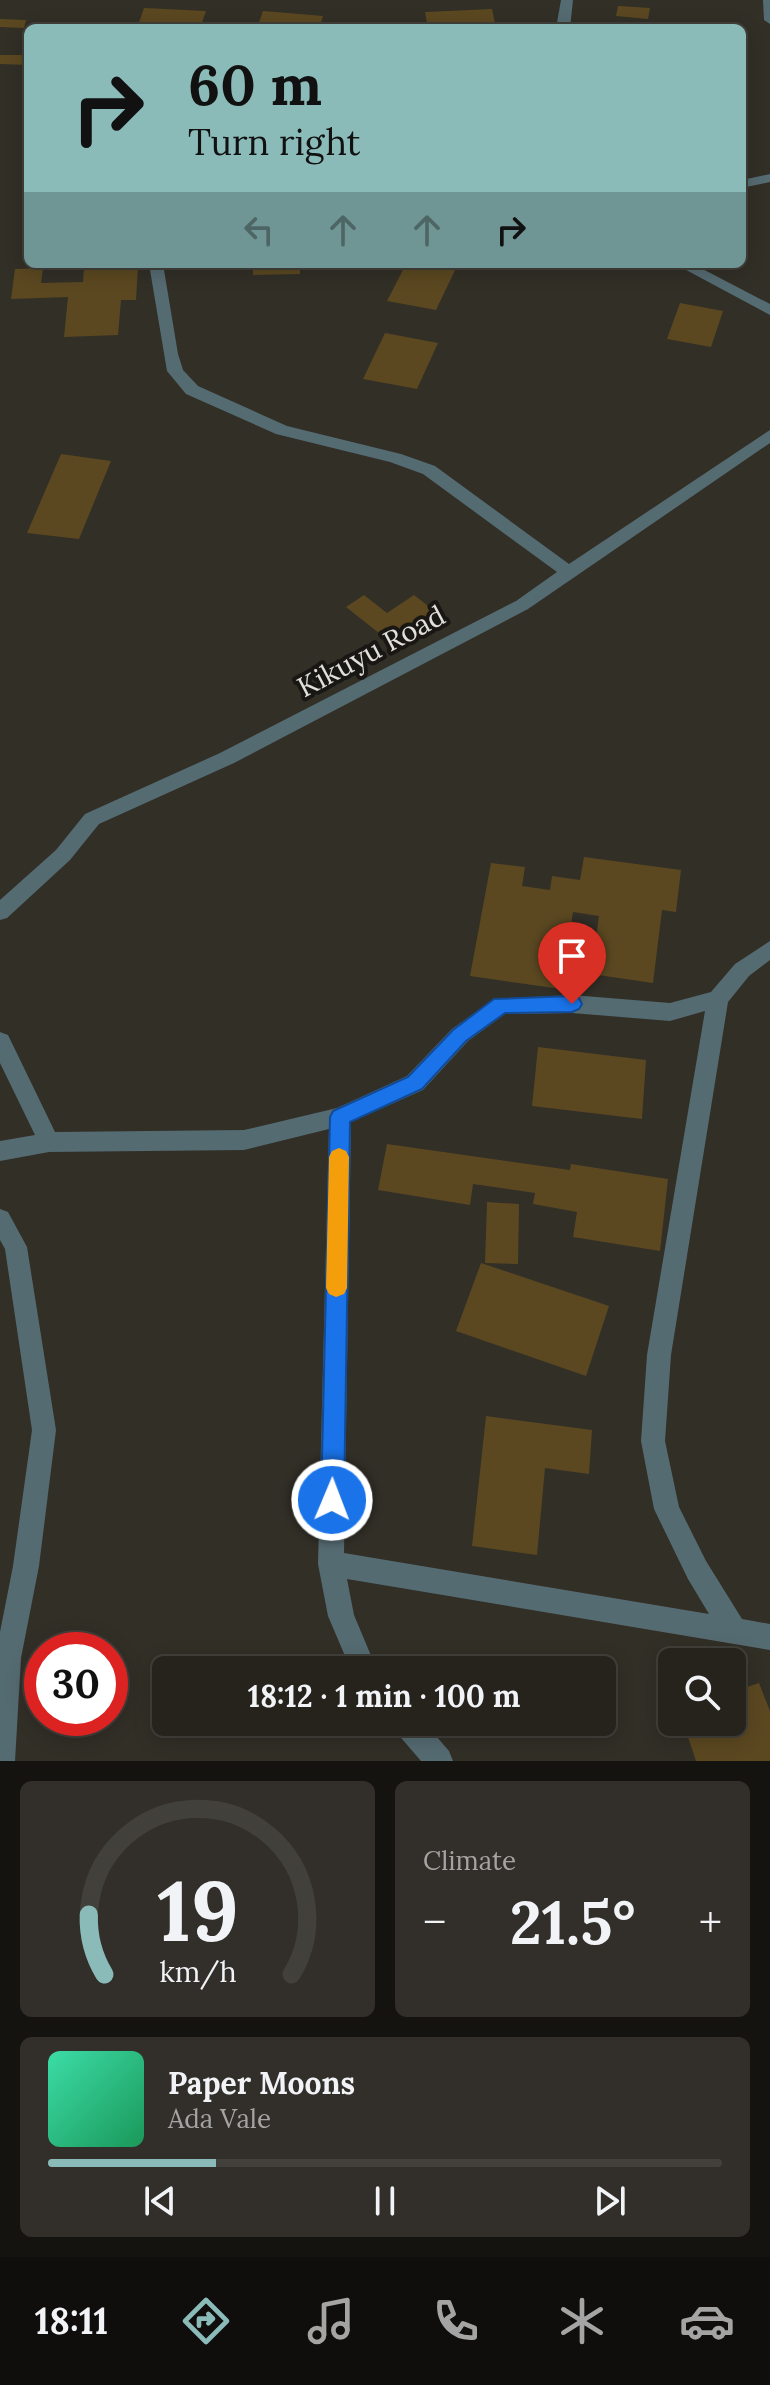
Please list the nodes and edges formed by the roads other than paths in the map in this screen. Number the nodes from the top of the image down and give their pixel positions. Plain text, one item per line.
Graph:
1 (567, 0) edge
2 (769, 0) edge
3 (770, 20) edge
4 (564, 24) edge
5 (770, 178) edge
6 (746, 183) edge
7 (157, 268) edge
8 (690, 268) edge
9 (770, 310) edge
10 (770, 435) edge
11 (571, 574) junction
12 (0, 912) edge
13 (770, 949) edge
14 (718, 999) junction
15 (0, 1041) edge
16 (340, 1117) junction
17 (49, 1142) junction
18 (0, 1151) edge
19 (0, 1219) edge
20 (331, 1564) junction
21 (734, 1630) junction
22 (770, 1637) edge
23 (358, 1656) edge
24 (418, 1736) edge
25 (1, 1761) edge
26 (439, 1761) edge

1 - 4 street
2 - 3 street
5 - 6 street
7 - 11 street
8 - 9 street
10 - 11 street, Kikuyu Road
11 - 12 street, Kikuyu Road
13 - 14 street
14 - 16 street
14 - 21 street
15 - 17 street
16 - 17 street
16 - 20 street
17 - 18 street
19 - 25 street
20 - 21 street
20 - 23 street
21 - 22 street
24 - 26 street

